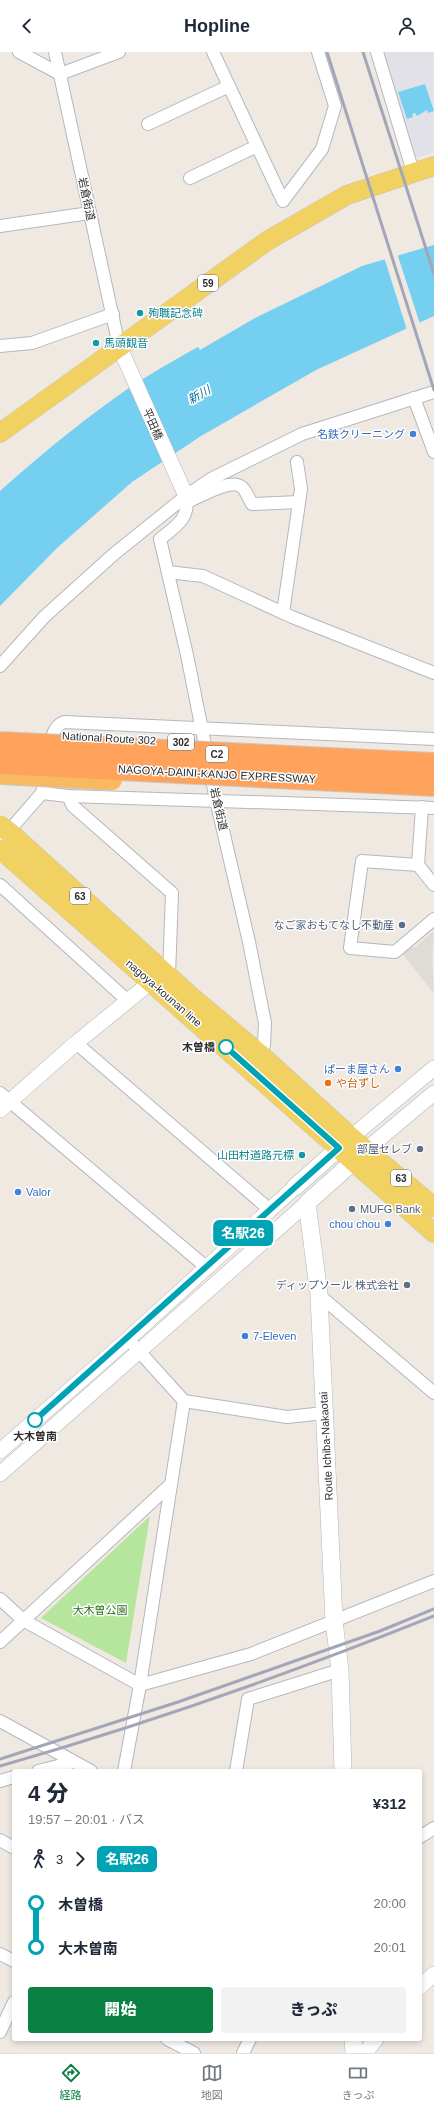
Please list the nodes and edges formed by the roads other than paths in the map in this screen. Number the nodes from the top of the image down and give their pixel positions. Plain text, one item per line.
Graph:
1 (19, 52) edge
2 (55, 52) edge
3 (119, 52) edge
4 (213, 52) edge
5 (318, 52) edge
6 (376, 52) edge
7 (60, 74) junction
8 (229, 86) junction
9 (148, 124) dead end
10 (257, 146) junction
11 (434, 166) edge
12 (413, 172) junction
13 (190, 178) dead end
14 (90, 213) junction
15 (0, 226) edge
16 (113, 314) junction
17 (0, 346) edge
18 (119, 346) junction
19 (434, 392) edge
20 (414, 398) junction
21 (0, 433) edge
22 (434, 452) edge
23 (297, 462) dead end
24 (184, 494) junction
25 (299, 502) junction
26 (168, 572) junction
27 (283, 613) junction
28 (0, 666) edge
29 (434, 673) edge
30 (202, 729) junction
31 (0, 733) edge
32 (434, 740) edge
33 (0, 743) edge
34 (361, 750) dead end
35 (0, 763) edge
36 (434, 764) edge
37 (0, 774) edge
38 (434, 785) edge
39 (358, 792) dead end
40 (42, 793) junction
41 (68, 796) junction
42 (216, 800) junction
43 (428, 808) edge
44 (0, 825) edge
45 (5, 845) edge
46 (418, 864) junction
47 (0, 885) edge
48 (434, 885) edge
49 (434, 919) edge
50 (169, 975) junction
51 (151, 982) junction
52 (128, 1001) junction
53 (76, 1043) junction
54 (259, 1053) junction
55 (434, 1068) edge
56 (434, 1093) edge
57 (3, 1101) edge
58 (345, 1142) junction
59 (360, 1155) junction
60 (295, 1187) joint
61 (307, 1202) junction
62 (434, 1207) edge
63 (270, 1210) junction
64 (434, 1233) edge
65 (206, 1267) junction
66 (319, 1295) junction
67 (128, 1339) junction
68 (139, 1352) junction
69 (434, 1393) edge
70 (184, 1401) junction
71 (324, 1413) junction
72 (0, 1451) edge
73 (0, 1474) edge
74 (170, 1485) junction
75 (434, 1581) edge
76 (0, 1599) edge
77 (23, 1620) junction
78 (334, 1621) junction
79 (0, 1642) edge
80 (340, 1670) junction
81 (140, 1686) junction
82 (0, 1722) edge
83 (74, 1762) junction
84 (46, 1769) edge
85 (87, 1769) edge
86 (124, 1769) edge
87 (236, 1769) edge
88 (344, 1769) edge
89 (12, 1778) edge
90 (0, 1781) edge
91 (434, 1828) edge
92 (422, 1835) edge
93 (0, 1840) edge
94 (12, 1847) edge
95 (0, 1954) edge
96 (12, 1960) edge
97 (434, 1974) edge
98 (422, 1985) edge
99 (12, 2006) edge
100 (0, 2032) edge
101 (171, 2041) edge
102 (249, 2041) edge
103 (353, 2041) edge
104 (374, 2041) edge
105 (194, 2053) edge
106 (242, 2053) edge
107 (354, 2053) edge
108 (365, 2053) edge

1 - 7 street
2 - 7 street, 岩倉街道
3 - 7 street
4 - 8 street
5 - 10 street
6 - 12 street
7 - 14 street, 岩倉街道
8 - 9 street
8 - 10 street
10 - 13 street
11 - 12 main road, 59
12 - 18 main road, 59
14 - 15 street
14 - 16 street, 岩倉街道
16 - 17 street
16 - 18 street, 岩倉街道
18 - 21 main road, 59
18 - 24 street, 平田橋
19 - 20 street
20 - 22 street
20 - 24 street
23 - 25 street
24 - 25 street
24 - 26 street, 岩倉街道
24 - 28 street
25 - 27 street
26 - 27 street
26 - 30 street, 岩倉街道
27 - 29 street
30 - 32 street
30 - 40 street
30 - 42 street, 岩倉街道
31 - 34 highway, National Route 302 / 302
33 - 36 highway, NAGOYA-DAINI-KANJO EXPRESSWAY / C2, bridge
35 - 38 highway, NAGOYA-DAINI-KANJO EXPRESSWAY / C2, bridge
37 - 39 highway, bridge
40 - 41 street
40 - 45 street
41 - 42 street
41 - 50 street
42 - 43 street
42 - 54 street, 岩倉街道
43 - 46 street
44 - 45 main road, nagoya-kounan line / 63, bridge
45 - 50 main road, nagoya-kounan line / 63
45 - 51 main road, nagoya-kounan line / 63
46 - 48 street
46 - 49 street
47 - 52 street
50 - 54 main road, nagoya-kounan line / 63
51 - 52 street
51 - 58 main road, nagoya-kounan line / 63
52 - 53 street
53 - 57 street
53 - 63 street
54 - 58 main road, nagoya-kounan line / 63
55 - 58 street
56 - 59 street
57 - 65 street
58 - 59 main road, nagoya-kounan line / 63
58 - 60 main road
59 - 61 main road
59 - 62 main road, nagoya-kounan line / 63
59 - 64 main road, nagoya-kounan line / 63
60 - 63 street
61 - 66 main road, Route Ichiba-Nakaotai
61 - 68 street
63 - 65 street
65 - 67 street
66 - 69 street
66 - 71 main road, Route Ichiba-Nakaotai
67 - 68 street
67 - 72 street
68 - 70 street
68 - 73 street
70 - 71 street
70 - 74 street
71 - 78 main road, Route Ichiba-Nakaotai
74 - 77 street
74 - 81 street
75 - 78 street
76 - 77 street
77 - 79 street
77 - 81 street
78 - 80 main road, Route Ichiba-Nakaotai
78 - 81 street
80 - 87 street
80 - 88 main road, Route Ichiba-Nakaotai
81 - 86 street
82 - 83 street
83 - 84 street
83 - 85 street
89 - 90 street
91 - 92 street
93 - 94 street
95 - 96 street
97 - 98 street
99 - 100 street
101 - 105 street
102 - 106 street
103 - 107 main road
104 - 108 street

